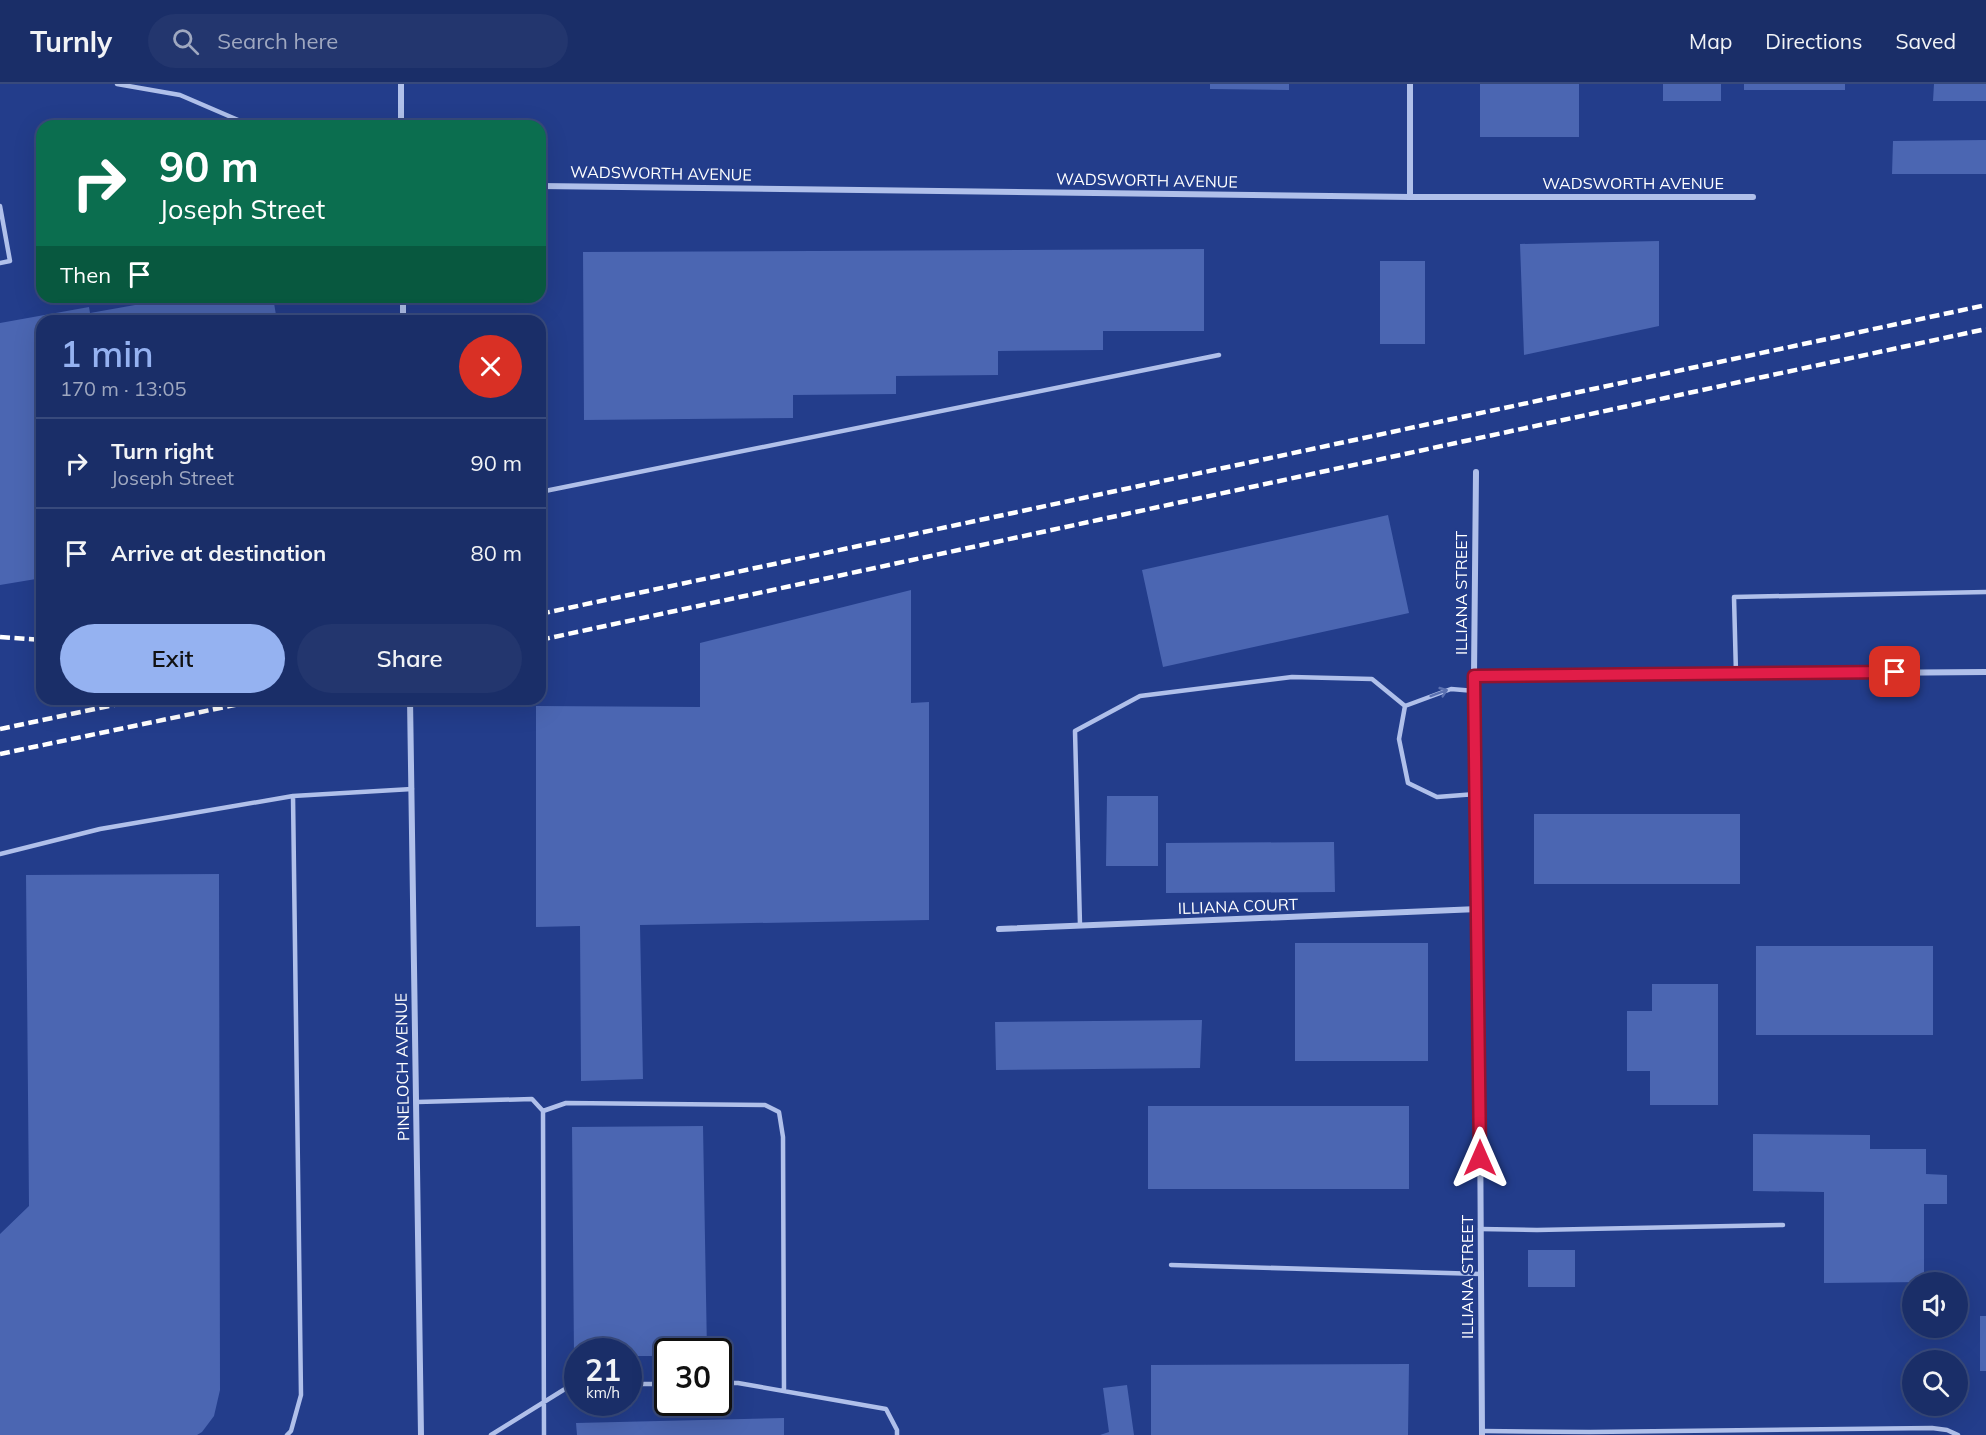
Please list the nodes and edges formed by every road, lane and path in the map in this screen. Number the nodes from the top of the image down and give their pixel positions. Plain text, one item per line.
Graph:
1 (117, 84) edge
2 (401, 84) edge
3 (1410, 84) edge
4 (238, 120) edge
5 (401, 120) edge
6 (546, 186) edge
7 (1410, 197) junction
8 (1753, 197) dead end
9 (0, 206) edge
10 (0, 263) edge
11 (1219, 355) dead end
12 (1476, 472) dead end
13 (546, 491) edge
14 (1986, 592) edge
15 (1986, 672) edge
16 (1736, 674) junction
17 (1474, 676) junction
18 (1475, 691) junction
19 (410, 705) edge
20 (1405, 706) junction
21 (412, 789) junction
22 (1476, 794) junction
23 (293, 796) junction
24 (0, 854) edge
25 (1478, 909) junction
26 (1080, 926) junction
27 (999, 929) dead end
28 (417, 1102) junction
29 (543, 1111) junction
30 (1783, 1225) dead end
31 (1480, 1229) junction
32 (1172, 1265) dead end
33 (1481, 1274) junction
34 (732, 1383) edge
35 (564, 1390) edge
36 (784, 1391) junction
37 (544, 1402) junction
38 (1482, 1433) edge
39 (1590, 1433) edge
40 (287, 1435) edge
41 (421, 1435) edge
42 (491, 1435) edge
43 (544, 1435) edge
44 (897, 1435) edge
45 (1958, 1435) edge

1 - 4 lane
2 - 5 street
3 - 7 street
6 - 7 street, WADSWORTH AVENUE
7 - 8 street, WADSWORTH AVENUE
9 - 10 lane
11 - 13 lane
12 - 17 street, ILLIANA STREET
14 - 16 lane
15 - 16 street
16 - 17 street
17 - 18 street, ILLIANA STREET
20 -> 18 lane
18 - 22 street, ILLIANA STREET
19 - 21 street, PINELOCH AVENUE
20 - 22 lane
20 - 26 lane
21 - 23 lane
21 - 28 street, PINELOCH AVENUE
22 - 25 street, ILLIANA STREET
23 - 24 lane
23 - 40 lane
25 - 26 street, ILLIANA COURT
25 - 31 street, ILLIANA STREET
26 - 27 street, ILLIANA COURT
28 - 29 lane
28 - 41 street, PINELOCH AVENUE
29 - 36 lane
29 - 37 lane
30 - 31 lane
31 - 33 street, ILLIANA STREET
32 - 33 lane
33 - 38 street, ILLIANA STREET
34 - 36 lane
35 - 37 lane
36 - 44 lane
37 - 42 lane
37 - 43 lane
38 - 39 lane
39 - 45 lane

